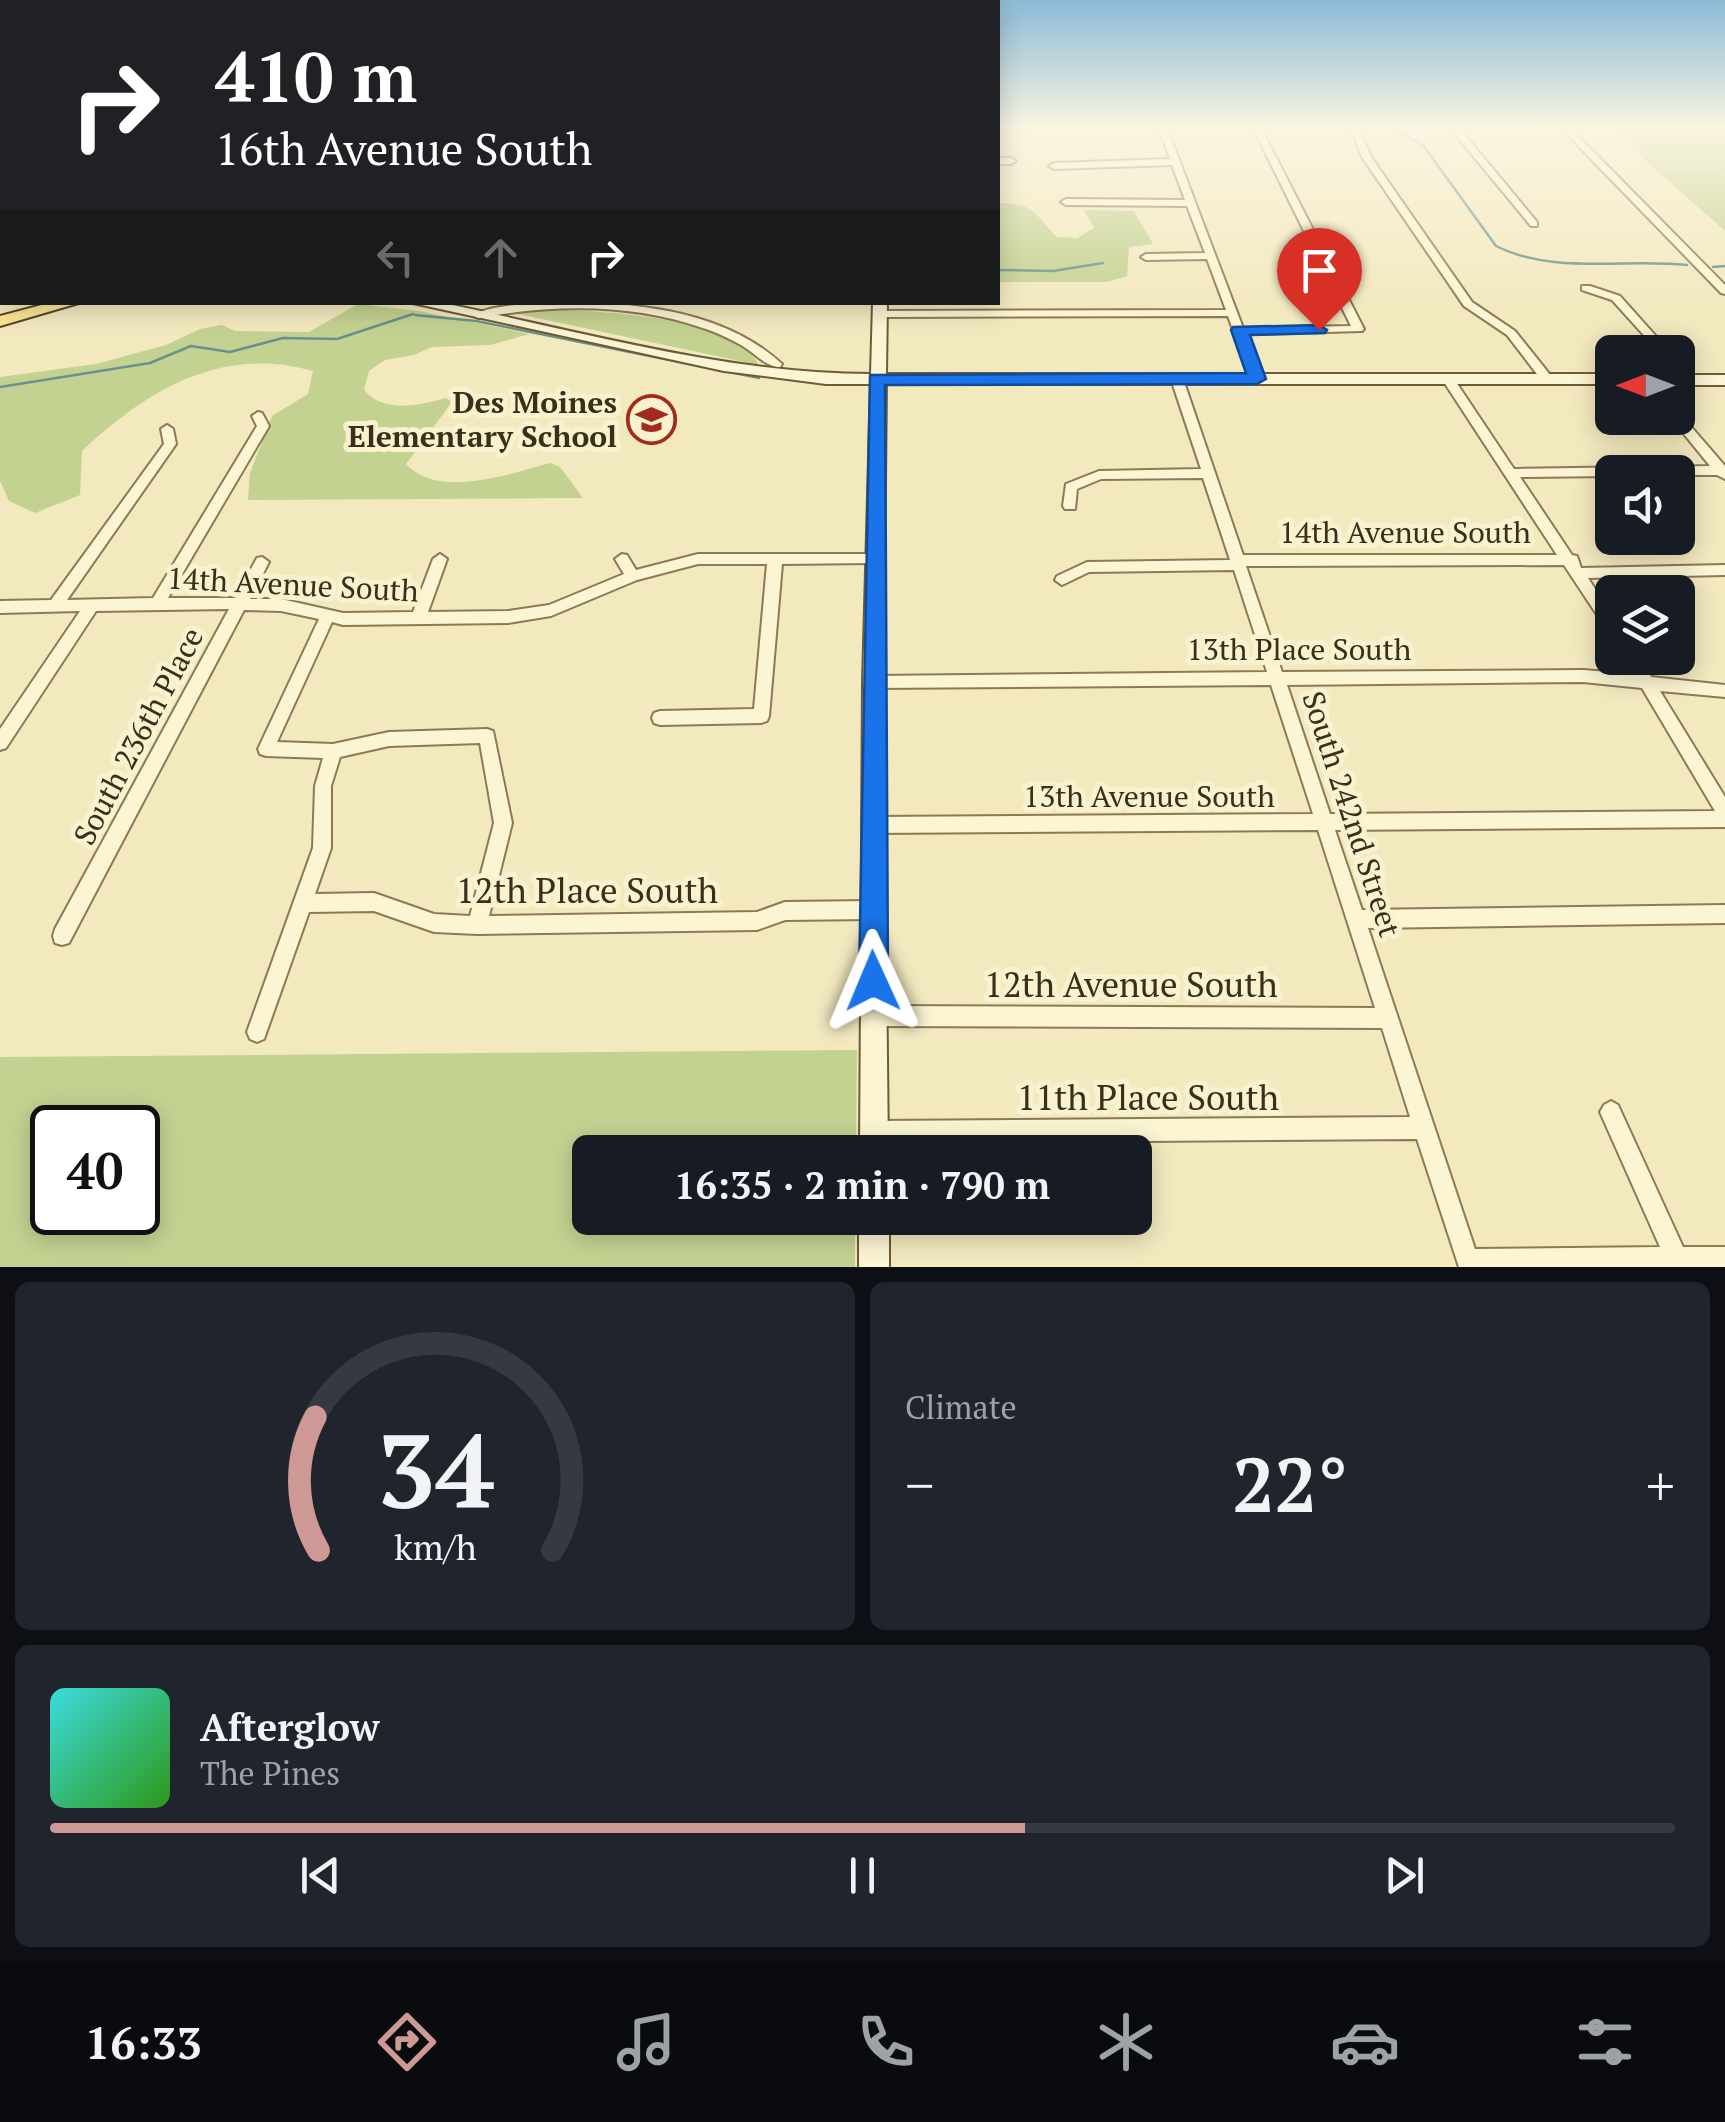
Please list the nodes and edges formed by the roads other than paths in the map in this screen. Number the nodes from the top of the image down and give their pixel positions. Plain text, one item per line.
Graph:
1 (1186, 187) edge
2 (1287, 187) edge
3 (1389, 187) edge
4 (1508, 187) edge
5 (1623, 187) edge
6 (1066, 202) dead end
7 (1191, 203) junction
8 (1534, 224) dead end
9 (1211, 256) junction
10 (1146, 257) dead end
11 (1586, 288) dead end
12 (1725, 291) edge
13 (63, 305) edge
14 (430, 305) edge
15 (879, 308) edge
16 (1233, 314) junction
17 (478, 315) junction
18 (0, 322) edge
19 (1239, 330) junction
20 (1650, 335) edge
21 (776, 364) dead end
22 (1695, 377) edge
23 (1177, 378) junction
24 (876, 379) junction
25 (1257, 379) junction
26 (1448, 379) junction
27 (1547, 379) junction
28 (1595, 380) edge
29 (1725, 380) edge
30 (258, 416) dead end
31 (167, 430) dead end
32 (1692, 435) edge
33 (1724, 472) edge
34 (1510, 473) junction
35 (1209, 474) junction
36 (1070, 506) dead end
37 (775, 558) junction
38 (874, 558) junction
39 (622, 559) dead end
40 (440, 560) dead end
41 (262, 562) dead end
42 (1239, 563) junction
43 (1576, 566) junction
44 (1725, 570) edge
45 (632, 576) junction
46 (1062, 580) dead end
47 (1595, 598) edge
48 (157, 604) junction
49 (92, 605) junction
50 (55, 606) junction
51 (240, 606) junction
52 (2, 609) edge
53 (327, 616) junction
54 (418, 618) junction
55 (1643, 675) edge
56 (1277, 676) junction
57 (873, 682) junction
58 (1648, 682) junction
59 (1725, 691) edge
60 (660, 718) dead end
61 (0, 743) edge
62 (333, 751) junction
63 (1725, 816) edge
64 (1327, 822) junction
65 (873, 825) junction
66 (303, 903) junction
67 (872, 910) junction
68 (1725, 914) edge
69 (1359, 919) junction
70 (477, 925) junction
71 (62, 936) dead end
72 (874, 1016) junction
73 (1387, 1018) junction
74 (257, 1032) dead end
75 (1611, 1112) dead end
76 (1422, 1128) junction
77 (874, 1135) edge
78 (1148, 1135) edge
79 (874, 1235) edge
80 (1676, 1258) junction
81 (1725, 1258) edge
82 (1469, 1264) edge
83 (874, 1267) edge

1 - 7 street
2 - 19 street
3 - 27 street
4 - 8 street
5 - 12 street
6 - 7 street
7 - 9 street
9 - 10 street
9 - 16 street
11 - 20 street
13 - 18 main road
14 - 17 main road
15 - 16 street
15 - 24 main road
16 - 19 street
17 - 21 street
17 - 24 main road
19 - 25 street
22 - 29 main road
23 - 24 main road
23 - 25 main road
23 - 35 street, South 242nd Street
24 - 38 main road
25 - 26 main road
26 - 27 main road
26 - 34 street
27 - 28 main road
30 - 48 street
31 - 50 street
32 - 33 street
33 - 34 street
34 - 43 street
35 - 36 street
35 - 42 street, South 242nd Street
37 - 38 street, 14th Avenue South
37 - 45 street, 14th Avenue South
37 - 60 street
38 - 57 main road
39 - 45 street
40 - 54 street
41 - 51 street, South 236th Place
42 - 43 street, 14th Avenue South
42 - 46 street, 14th Avenue South
42 - 56 street, South 242nd Street
43 - 44 street, 14th Avenue South
43 - 47 street
45 - 54 street, 14th Avenue South
48 - 49 street, 14th Avenue South
48 - 51 street, 14th Avenue South
49 - 50 street, 14th Avenue South
49 - 61 street
50 - 52 street, 14th Avenue South
51 - 53 street, 14th Avenue South
51 - 71 street, South 236th Place
53 - 54 street, 14th Avenue South
53 - 62 street
55 - 58 street
56 - 57 street, 13th Place South
56 - 58 street, 13th Place South
56 - 64 street, South 242nd Street
57 - 65 main road
58 - 59 street, 13th Place South
58 - 63 street
62 - 66 street
62 - 70 street
63 - 64 street, 13th Avenue South
64 - 65 street, 13th Avenue South
64 - 69 street, South 242nd Street
65 - 67 main road
66 - 70 street, 12th Place South
66 - 74 street
67 - 70 street, 12th Place South
67 - 72 main road
68 - 69 street
69 - 73 street, South 242nd Street
72 - 73 street, 12th Avenue South
72 - 77 main road
73 - 76 street, South 242nd Street
75 - 80 street
76 - 78 street, 11th Place South
76 - 82 street, South 242nd Street
79 - 83 main road
80 - 81 street
80 - 82 street

